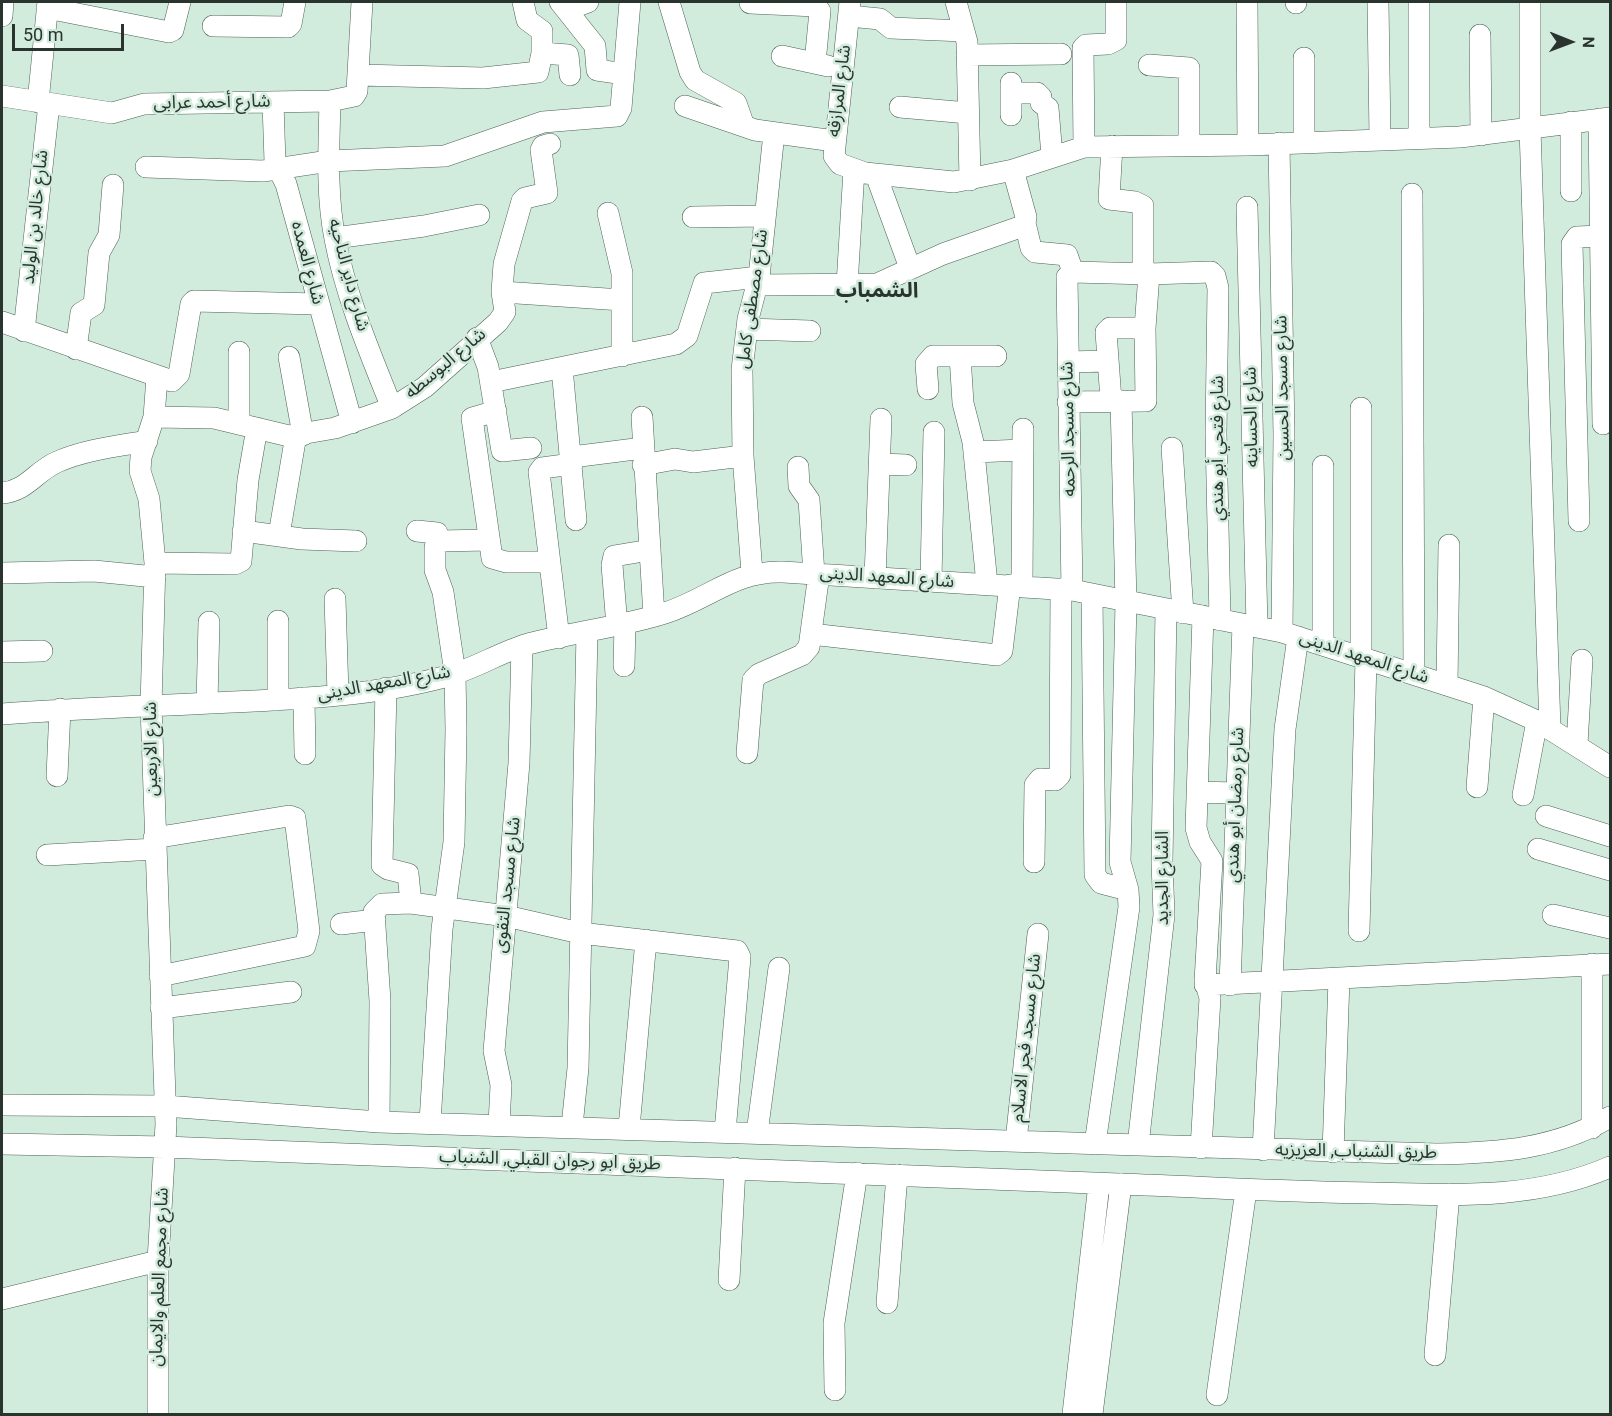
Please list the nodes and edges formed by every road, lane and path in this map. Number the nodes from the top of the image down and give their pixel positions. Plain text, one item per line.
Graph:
1 (3, 2) edge
2 (180, 2) edge
3 (295, 2) edge
4 (362, 2) edge
5 (523, 2) edge
6 (588, 2) edge
7 (630, 2) edge
8 (669, 2) edge
9 (956, 2) edge
10 (1116, 2) edge
11 (1247, 2) edge
12 (1378, 2) edge
13 (1419, 2) edge
14 (1530, 2) edge
15 (750, 3) dead end
16 (48, 5) edge
17 (563, 6) edge
18 (850, 9) edge
19 (108, 10) edge
20 (2, 16) edge
21 (213, 26) dead end
22 (964, 31) junction
23 (1480, 35) dead end
24 (542, 52) junction
25 (1061, 54) dead end
26 (967, 55) junction
27 (782, 56) dead end
28 (1304, 58) dead end
29 (815, 63) junction
30 (1149, 65) dead end
31 (843, 69) junction
32 (358, 75) junction
33 (570, 75) dead end
34 (624, 75) junction
35 (2, 96) edge
36 (330, 101) junction
37 (43, 103) junction
38 (273, 103) junction
39 (685, 106) dead end
40 (900, 107) dead end
41 (968, 112) junction
42 (1011, 115) dead end
43 (1605, 118) edge
44 (1571, 122) junction
45 (744, 126) junction
46 (1530, 129) junction
47 (774, 133) junction
48 (1481, 135) junction
49 (1380, 138) junction
50 (1419, 138) junction
51 (834, 141) junction
52 (1304, 142) junction
53 (1278, 143) junction
54 (550, 144) dead end
55 (1189, 145) junction
56 (1248, 145) junction
57 (1112, 146) junction
58 (1084, 147) junction
59 (1052, 156) junction
60 (328, 161) junction
61 (146, 168) dead end
62 (277, 168) junction
63 (854, 170) junction
64 (1012, 170) junction
65 (876, 175) junction
66 (970, 180) junction
67 (113, 185) dead end
68 (1571, 191) dead end
69 (1412, 194) dead end
70 (1247, 207) dead end
71 (608, 213) dead end
72 (479, 215) dead end
73 (765, 216) junction
74 (693, 217) dead end
75 (1025, 223) junction
76 (1601, 236) junction
77 (335, 238) junction
78 (910, 268) junction
79 (1073, 272) junction
80 (1146, 274) junction
81 (759, 281) junction
82 (847, 285) junction
83 (502, 292) junction
84 (622, 300) junction
85 (317, 304) junction
86 (2, 322) edge
87 (1145, 328) junction
88 (747, 329) junction
89 (24, 331) junction
90 (810, 331) dead end
91 (477, 338) junction
92 (76, 349) junction
93 (239, 352) dead end
94 (960, 356) junction
95 (289, 357) dead end
96 (622, 357) junction
97 (996, 357) dead end
98 (1108, 361) junction
99 (1068, 362) junction
100 (562, 368) junction
101 (157, 377) junction
102 (491, 382) junction
103 (927, 389) dead end
104 (1116, 401) junction
105 (1068, 402) junction
106 (392, 408) junction
107 (1361, 408) dead end
108 (496, 411) junction
109 (154, 417) junction
110 (642, 417) dead end
111 (881, 419) dead end
112 (352, 423) junction
113 (1603, 424) dead end
114 (248, 426) junction
115 (934, 432) dead end
116 (299, 435) junction
117 (147, 441) junction
118 (531, 448) dead end
119 (1172, 448) dead end
120 (974, 452) junction
121 (743, 456) junction
122 (643, 457) junction
123 (572, 460) junction
124 (880, 464) junction
125 (906, 465) dead end
126 (1323, 466) dead end
127 (798, 467) dead end
128 (2, 493) edge
129 (576, 520) dead end
130 (1579, 521) dead end
131 (243, 531) junction
132 (417, 531) dead end
133 (279, 535) junction
134 (489, 540) junction
135 (356, 541) dead end
136 (440, 541) junction
137 (1449, 545) dead end
138 (650, 550) junction
139 (549, 562) junction
140 (155, 570) junction
141 (2, 573) edge
142 (752, 573) junction
143 (816, 574) junction
144 (875, 578) junction
145 (931, 581) junction
146 (987, 584) junction
147 (1016, 586) junction
148 (1075, 591) junction
149 (335, 599) dead end
150 (1125, 602) junction
151 (1193, 615) junction
152 (654, 616) junction
153 (278, 621) dead end
154 (209, 622) dead end
155 (621, 625) junction
156 (1250, 626) junction
157 (587, 632) junction
158 (812, 634) junction
159 (1290, 634) junction
160 (559, 638) junction
161 (1323, 645) junction
162 (522, 647) junction
163 (42, 651) dead end
164 (2, 652) edge
165 (1363, 658) junction
166 (1582, 660) dead end
167 (624, 666) dead end
168 (455, 673) junction
169 (1414, 674) junction
170 (1447, 685) junction
171 (386, 688) junction
172 (338, 694) junction
173 (1484, 697) junction
174 (304, 698) junction
175 (278, 700) junction
176 (207, 703) junction
177 (151, 706) junction
178 (60, 709) junction
179 (2, 714) edge
180 (1544, 725) junction
181 (1577, 744) junction
182 (747, 753) dead end
183 (305, 754) dead end
184 (1611, 767) edge
185 (57, 776) dead end
186 (1476, 787) dead end
187 (1197, 792) junction
188 (1235, 793) junction
189 (1523, 795) dead end
190 (1546, 816) dead end
191 (1611, 836) edge
192 (155, 844) junction
193 (1538, 849) dead end
194 (47, 855) dead end
195 (1034, 862) dead end
196 (1611, 870) edge
197 (1128, 890) junction
198 (411, 903) junction
199 (445, 909) junction
200 (1553, 915) dead end
201 (506, 916) junction
202 (375, 920) junction
203 (341, 924) dead end
204 (1611, 928) edge
205 (1359, 932) dead end
206 (580, 933) junction
207 (1038, 934) dead end
208 (646, 940) junction
209 (1601, 964) edge
210 (779, 968) dead end
211 (160, 976) junction
212 (1340, 979) junction
213 (1271, 982) junction
214 (1205, 985) junction
215 (1230, 985) junction
216 (291, 992) dead end
217 (161, 1008) junction
218 (1602, 1055) edge
219 (2, 1105) edge
220 (1611, 1117) edge
221 (379, 1122) junction
222 (430, 1122) junction
223 (499, 1124) junction
224 (572, 1126) junction
225 (629, 1128) junction
226 (1592, 1128) junction
227 (165, 1129) junction
228 (725, 1132) junction
229 (757, 1133) junction
230 (1016, 1141) junction
231 (2, 1144) edge
232 (1095, 1144) junction
233 (1138, 1145) junction
234 (1201, 1148) junction
235 (1263, 1150) junction
236 (1333, 1152) junction
237 (1611, 1167) edge
238 (735, 1168) junction
239 (857, 1173) junction
240 (897, 1175) junction
241 (1099, 1184) junction
242 (1121, 1184) junction
243 (1245, 1190) junction
244 (1449, 1194) junction
245 (158, 1261) junction
246 (729, 1280) dead end
247 (2, 1299) edge
248 (887, 1303) dead end
249 (1435, 1355) dead end
250 (835, 1390) dead end
251 (1217, 1395) dead end
252 (158, 1414) edge
253 (1073, 1414) edge
254 (1092, 1414) edge

1 - 20 street
2 - 19 street
3 - 21 street
4 - 32 street
5 - 24 street
6 - 17 street
7 - 34 street
8 - 45 street
9 - 22 street
10 - 58 street
11 - 56 street
12 - 49 street
13 - 50 street
14 - 46 street
15 - 29 street
16 - 19 street
16 - 37 street, شارع خالد بن الوليد
17 - 34 street
18 - 22 street
18 - 31 street, شارع المرازقه
22 - 26 street
23 - 48 street
24 - 32 street
24 - 33 street
25 - 26 street
26 - 41 street
27 - 29 street
28 - 52 street
29 - 31 street
30 - 55 street
31 - 51 street, شارع المرازقه
32 - 36 street, شارع أحمد عرابى
34 - 60 street
35 - 37 street, شارع أحمد عرابى
36 - 38 street, شارع أحمد عرابى
36 - 60 street, شارع داير الناحيه
37 - 38 street, شارع أحمد عرابى
37 - 89 street, شارع خالد بن الوليد
38 - 62 street, شارع العمده
39 - 45 street
40 - 41 street
41 - 66 street
42 - 59 street
43 - 44 street
43 - 76 street
44 - 46 street
44 - 68 street
45 - 47 street
46 - 48 street
46 - 180 street
47 - 51 street
47 - 73 street, شارع مصطفى كامل
48 - 50 street
49 - 50 street
49 - 52 street
51 - 63 street, شارع المرازقه
52 - 53 street
53 - 56 street
53 - 159 street, شارع مسجد الحسين
54 - 83 street
55 - 56 street
55 - 57 street
57 - 58 street
57 - 80 street
58 - 59 street
59 - 64 street
60 - 62 street
60 - 77 street, شارع داير الناحيه
61 - 62 street
62 - 85 street, شارع العمده
63 - 65 street
63 - 82 street
64 - 66 street
64 - 75 street
65 - 66 street
65 - 78 street
67 - 92 street
69 - 169 street
70 - 156 street, شارع الحساينه
71 - 84 street
72 - 77 street
73 - 74 street
73 - 81 street, شارع مصطفى كامل
75 - 78 street
75 - 79 street
76 - 113 street
76 - 130 street
77 - 106 street, شارع داير الناحيه
78 - 82 street
79 - 80 street
79 - 99 street, شارع مسجد الرحمه
80 - 87 street
80 - 151 street, شارع فتحي أبو هندي
81 - 82 street
81 - 88 street, شارع مصطفى كامل
81 - 96 street
83 - 84 street
83 - 91 street, شارع البوسطه
84 - 96 street
85 - 101 street
85 - 112 street, شارع العمده
86 - 89 street
87 - 98 street
87 - 104 street
88 - 90 street
88 - 121 street, شارع مصطفى كامل
89 - 92 street
91 - 102 street
91 - 106 street, شارع البوسطه
92 - 101 street
93 - 114 street
94 - 97 street
94 - 103 street
94 - 120 street
95 - 116 street
96 - 100 street
98 - 99 street
98 - 104 street
99 - 105 street, شارع مسجد الرحمه
100 - 102 street
100 - 123 street
101 - 109 street, شارع الاربعين
102 - 108 street
104 - 105 street
104 - 150 street
105 - 148 street, شارع مسجد الرحمه
106 - 112 street, شارع البوسطه
107 - 165 street
108 - 118 street
108 - 134 street
109 - 114 street, شارع البوسطه
109 - 117 street, شارع الاربعين
110 - 122 street
111 - 124 street
112 - 116 street, شارع البوسطه
114 - 116 street, شارع البوسطه
114 - 131 street
115 - 145 street
116 - 133 street
117 - 128 street
117 - 140 street, شارع الاربعين
119 - 151 street
120 - 146 street
120 - 147 street
121 - 122 street
121 - 142 street, شارع مصطفى كامل
122 - 123 street
122 - 138 street
123 - 129 street
123 - 139 street
124 - 125 street
124 - 144 street
126 - 161 street
127 - 143 street
131 - 133 street
131 - 140 street
132 - 136 street
133 - 135 street
134 - 136 street
134 - 139 street
136 - 168 street
137 - 170 street
138 - 152 street
138 - 155 street
139 - 160 street
140 - 141 street
140 - 177 street, شارع الاربعين
142 - 143 street, شارع المعهد الدينى
142 - 152 street, شارع المعهد الدينى
143 - 144 street, شارع المعهد الدينى
143 - 158 street
144 - 145 street, شارع المعهد الدينى
145 - 146 street, شارع المعهد الدينى
146 - 147 street, شارع المعهد الدينى
147 - 148 street, شارع المعهد الدينى
147 - 158 street
148 - 150 street, شارع المعهد الدينى
148 - 195 street
148 - 197 street
149 - 172 street
150 - 151 street, شارع المعهد الدينى
150 - 197 street
151 - 156 street, شارع المعهد الدينى
151 - 187 street
151 - 233 street, الشارع الجديد
152 - 155 street, شارع المعهد الدينى
153 - 175 street
154 - 176 street
155 - 157 street, شارع المعهد الدينى
155 - 167 street
156 - 159 street, شارع المعهد الدينى
156 - 188 street, شارع رمضان أبو هندي
157 - 160 street, شارع المعهد الدينى
157 - 206 street
158 - 182 street
159 - 161 street, شارع المعهد الدينى
159 - 213 street, شارع مسجد الحسين
160 - 162 street, شارع المعهد الدينى
161 - 165 street, شارع المعهد الدينى
162 - 168 street, شارع المعهد الدينى
162 - 201 street, شارع مسجد التقوى
163 - 164 street
165 - 169 street, شارع المعهد الدينى
165 - 205 street
166 - 181 street
168 - 171 street, شارع المعهد الدينى
168 - 199 street
169 - 170 street, شارع المعهد الدينى
170 - 173 street, شارع المعهد الدينى
171 - 172 street, شارع المعهد الدينى
171 - 198 street
172 - 174 street, شارع المعهد الدينى
173 - 180 street, شارع المعهد الدينى
173 - 186 street
174 - 175 street, شارع المعهد الدينى
174 - 183 street
175 - 176 street, شارع المعهد الدينى
176 - 177 street, شارع المعهد الدينى
177 - 178 street, شارع المعهد الدينى
177 - 192 street, شارع الاربعين
178 - 179 street, شارع المعهد الدينى
178 - 185 street
180 - 181 street, شارع المعهد الدينى
180 - 189 street
181 - 184 street, شارع المعهد الدينى
187 - 188 street
187 - 214 street
188 - 215 street, شارع رمضان أبو هندي
190 - 191 street
192 - 194 street
192 - 211 street, شارع الاربعين
192 - 211 street
193 - 196 street
197 - 232 street
198 - 199 street
198 - 202 street
199 - 201 street
199 - 222 street
200 - 204 street
201 - 206 street
201 - 223 street, شارع مسجد التقوى
202 - 203 street
202 - 221 street
206 - 208 street
206 - 224 street
207 - 230 street, شارع مسجد فجر الاسلام
208 - 225 street
208 - 228 street
209 - 212 street
209 - 218 street
210 - 229 street
211 - 217 street, شارع الاربعين
212 - 213 street
212 - 236 street
213 - 215 street
213 - 235 street, شارع مسجد الحسين
214 - 215 street
214 - 234 street
216 - 217 street
217 - 227 street, شارع الاربعين
218 - 226 street
219 - 227 street, طريق ابو رجوان القبلي, الشنباب
220 - 226 street, طريق الشنباب, العزيزيه
221 - 222 street, طريق ابو رجوان القبلي, الشنباب
221 - 227 street, طريق ابو رجوان القبلي, الشنباب
222 - 223 street, طريق ابو رجوان القبلي, الشنباب
223 - 224 street, طريق ابو رجوان القبلي, الشنباب
224 - 225 street, طريق ابو رجوان القبلي, الشنباب
225 - 228 street, طريق ابو رجوان القبلي, الشنباب
226 - 236 street, طريق الشنباب, العزيزيه
227 - 231 street, طريق ابو رجوان القبلي, الشنباب
227 - 238 street, طريق ابو رجوان القبلي, الشنباب
227 - 245 street, شارع مجمع العلم والايمان
228 - 229 street, طريق ابو رجوان القبلي, الشنباب
229 - 230 street, طريق ابو رجوان القبلي, الشنباب
230 - 232 street, طريق ابو رجوان القبلي, الشنباب
232 - 233 street, طريق الشنباب, العزيزيه
233 - 234 street, طريق الشنباب, العزيزيه
234 - 235 street, طريق الشنباب, العزيزيه
235 - 236 street, طريق الشنباب, العزيزيه
237 - 244 street
238 - 239 street, طريق ابو رجوان القبلي, الشنباب
238 - 246 street
239 - 240 street, طريق ابو رجوان القبلي, الشنباب
239 - 250 street
240 - 241 street, طريق ابو رجوان القبلي, الشنباب
240 - 248 street
241 - 242 street
241 - 253 street
242 - 243 street
242 - 254 street
243 - 244 street
243 - 251 street
244 - 249 street
245 - 247 street
245 - 252 street, شارع مجمع العلم والايمان

